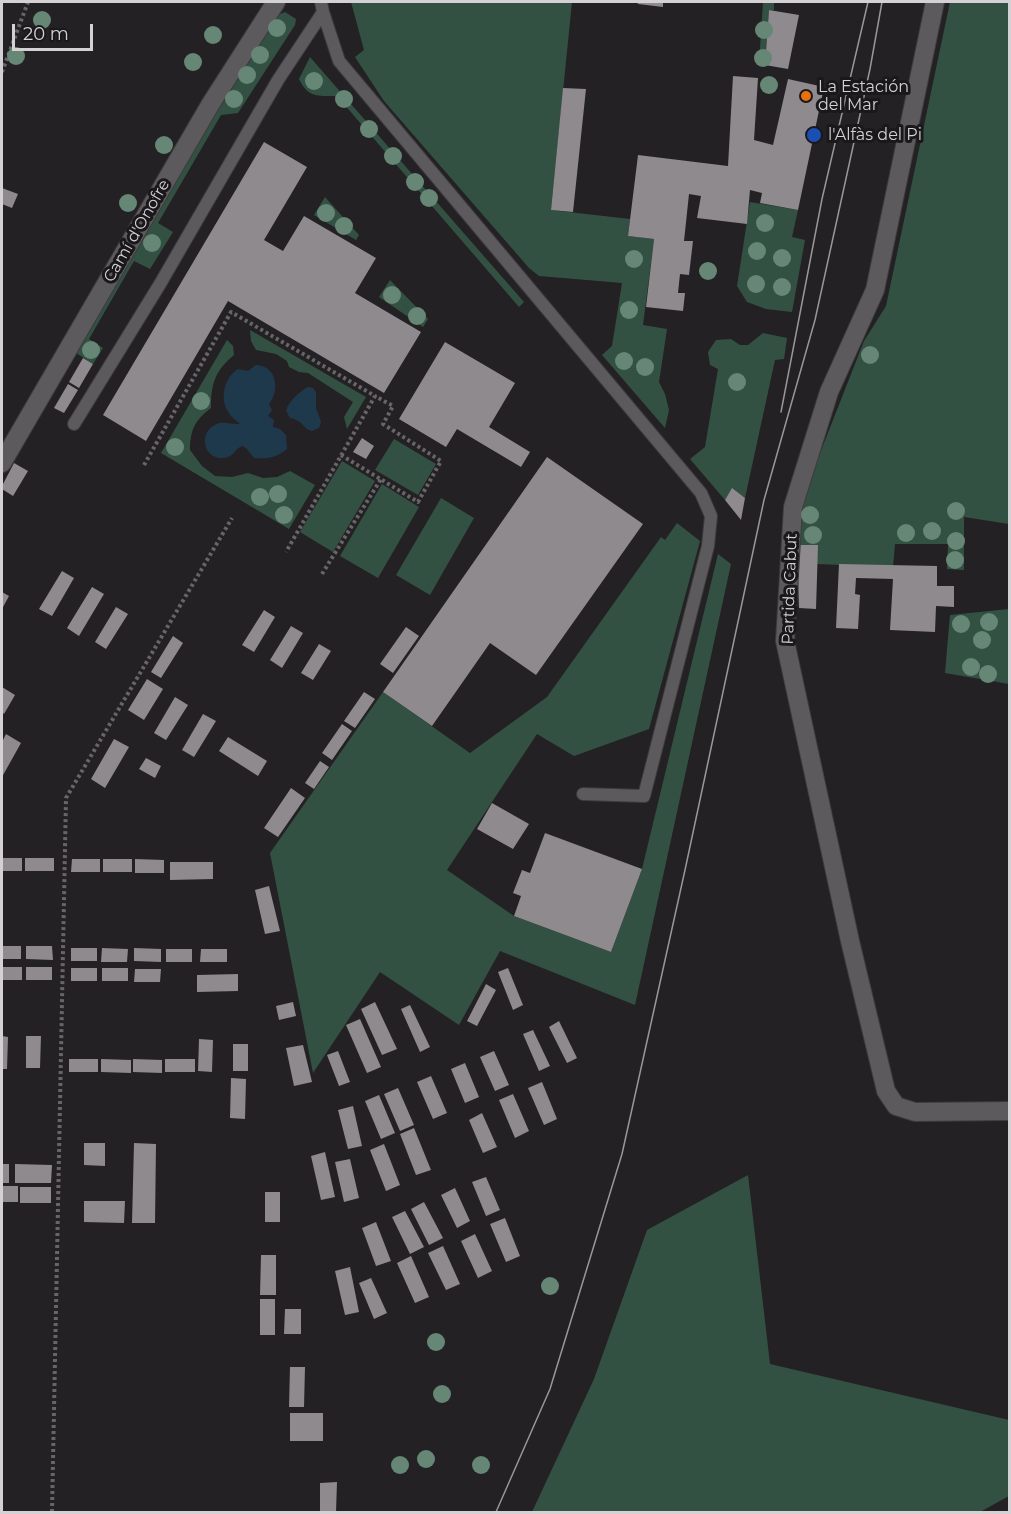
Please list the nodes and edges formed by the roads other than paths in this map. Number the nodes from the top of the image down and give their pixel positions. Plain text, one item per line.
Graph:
1 (276, 2) edge
2 (935, 2) edge
3 (322, 7) edge
4 (74, 424) dead end
5 (2, 462) edge
6 (583, 794) dead end
7 (1010, 1111) edge

1 - 5 street, Camí d'Onofre
2 - 7 street, Partida Cabut
3 - 4 lane
3 - 6 lane

